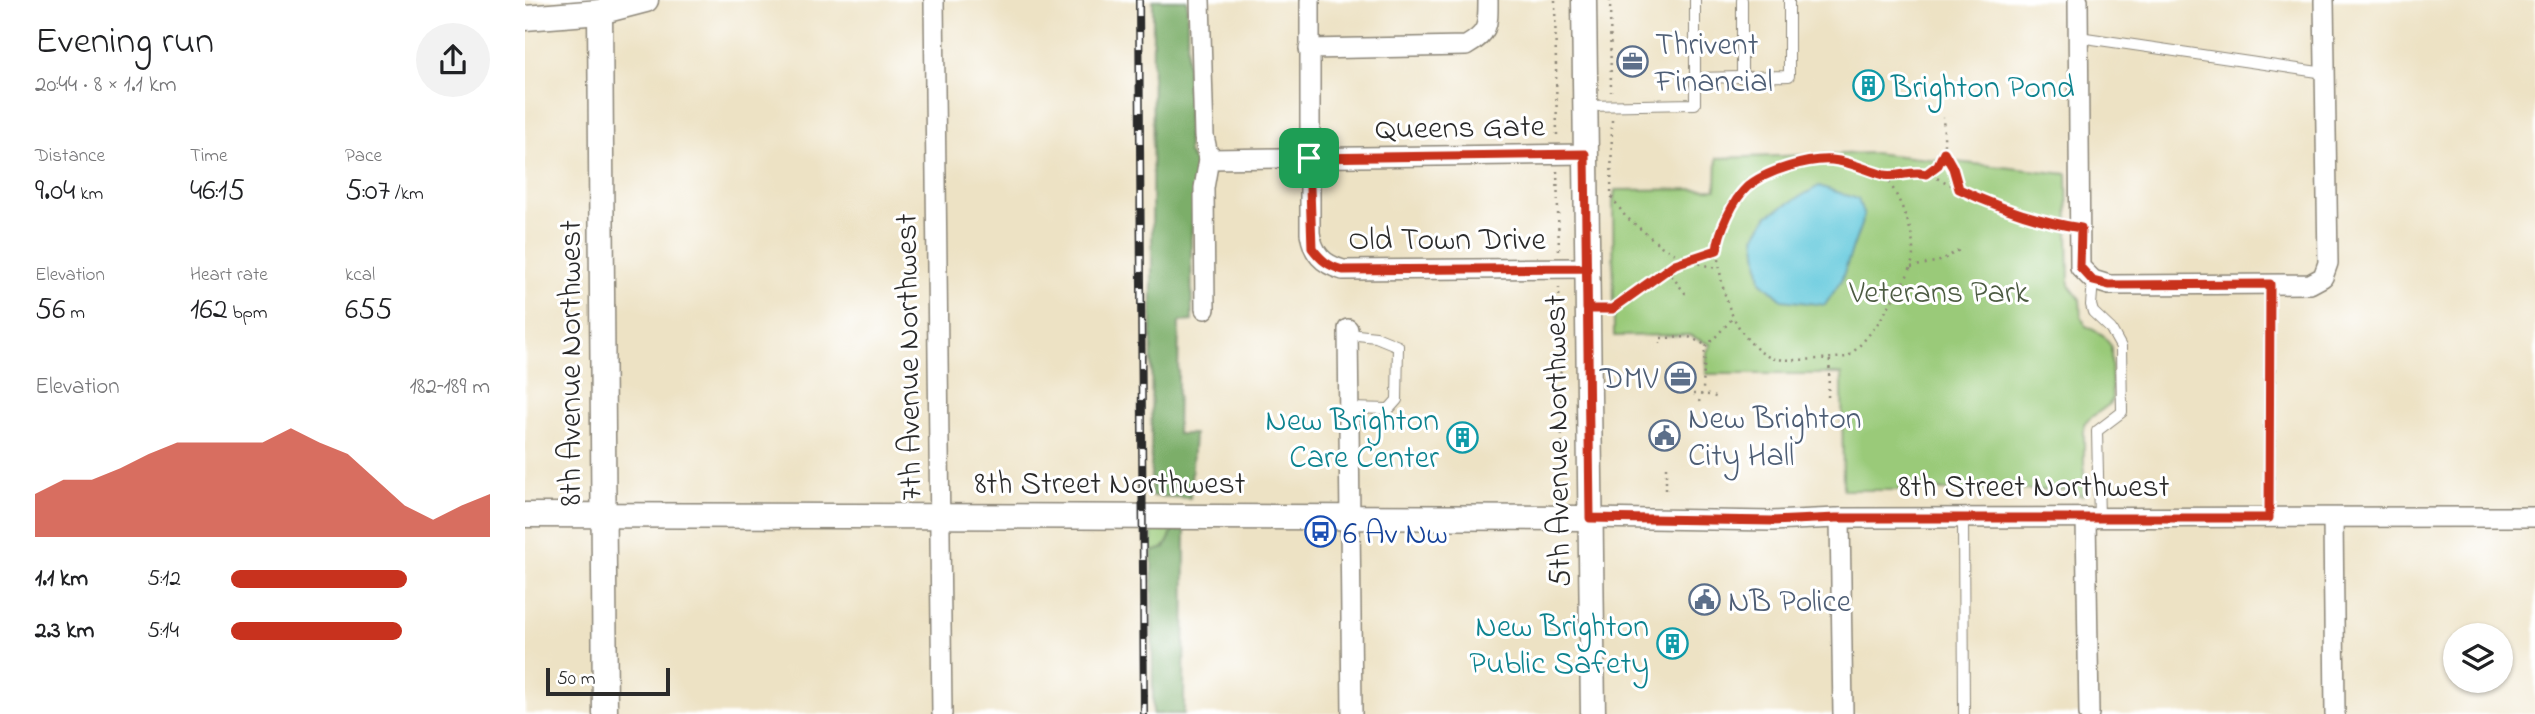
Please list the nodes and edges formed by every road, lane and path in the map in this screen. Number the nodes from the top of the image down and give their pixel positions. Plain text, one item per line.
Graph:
1 (646, 0) edge
2 (934, 0) edge
3 (1200, 0) edge
4 (1310, 0) edge
5 (1488, 0) edge
6 (1584, 0) edge
7 (1695, 0) edge
8 (1742, 0) edge
9 (1789, 0) edge
10 (2078, 0) edge
11 (2324, 0) edge
12 (600, 12) junction
13 (525, 18) edge
14 (2079, 37) junction
15 (1309, 49) junction
16 (2326, 73) junction
17 (1742, 77) junction
18 (1695, 78) junction
19 (1585, 106) junction
20 (1943, 117) dead end
21 (1944, 152) junction
22 (1585, 154) junction
23 (1309, 158) junction
24 (1209, 159) junction
25 (1926, 174) junction
26 (1886, 176) junction
27 (1959, 189) junction
28 (1611, 196) dead end
29 (2081, 228) junction
30 (1963, 248) dead end
31 (1717, 250) junction
32 (1686, 260) junction
33 (1587, 268) junction
34 (1911, 268) junction
35 (1667, 270) junction
36 (1719, 270) junction
37 (2093, 281) junction
38 (2270, 284) junction
39 (1690, 294) dead end
40 (1205, 309) dead end
41 (1587, 309) junction
42 (1733, 318) junction
43 (1349, 332) joint
44 (1660, 344) dead end
45 (1708, 346) junction
46 (1830, 358) junction
47 (1693, 394) dead end
48 (1702, 394) junction
49 (1828, 397) dead end
50 (1718, 398) dead end
51 (1699, 402) dead end
52 (1349, 408) junction
53 (1666, 467) dead end
54 (1666, 492) dead end
55 (525, 514) edge
56 (603, 515) junction
57 (939, 515) junction
58 (1349, 516) junction
59 (2535, 517) edge
60 (1590, 518) junction
61 (1840, 518) junction
62 (1963, 518) junction
63 (2092, 518) junction
64 (2269, 518) junction
65 (2333, 518) junction
66 (605, 714) edge
67 (942, 714) edge
68 (1352, 714) edge
69 (1594, 714) edge
70 (1843, 714) edge
71 (1964, 714) edge
72 (2089, 714) edge
73 (2335, 714) edge

1 - 12 street
2 - 57 street, 7th Avenue Northwest
3 - 24 street
4 - 15 street, Old Town Drive
5 - 15 street
6 - 19 street, 5th Avenue Northwest
7 - 18 lane
8 - 17 lane
9 - 17 lane
10 - 14 street
11 - 16 street
12 - 13 street
12 - 56 street, 8th Avenue Northwest
14 - 16 lane
14 - 29 street
15 - 23 street, Old Town Drive
16 - 38 street
17 - 18 lane
18 - 19 lane
19 - 22 street, 5th Avenue Northwest
20 - 21 path
21 - 25 path
21 - 27 path
22 - 23 street, Queens Gate
22 - 33 street, 5th Avenue Northwest
23 - 24 street, Queens Gate
23 - 33 street, Old Town Drive
24 - 40 street
25 - 26 path
25 - 27 path
26 - 31 path
26 - 34 path
27 - 29 path
28 - 32 path
29 - 37 street
30 - 34 path
31 - 32 path
31 - 36 path
32 - 35 path
32 - 36 path
33 - 41 street, 5th Avenue Northwest
34 - 46 path
35 - 39 path
35 - 41 path
36 - 42 path
37 - 38 street
37 - 63 lane
38 - 64 lane
41 - 60 street, 5th Avenue Northwest
42 - 45 path
42 - 46 path
43 - 52 street
43 - 52 lane
44 - 45 path
45 - 48 path
46 - 49 path
47 - 48 path
48 - 50 path
48 - 51 path
52 - 58 street
53 - 54 path
55 - 56 street, 8th Street Northwest
56 - 57 street, 8th Street Northwest
56 - 66 street, 8th Avenue Northwest
57 - 58 street, 8th Street Northwest
57 - 67 street, 7th Avenue Northwest
58 - 60 street, 8th Street Northwest
58 - 68 street
59 - 65 street, 8th Street Northwest
60 - 61 street, 8th Street Northwest
60 - 69 street, 5th Avenue Northwest
61 - 62 street, 8th Street Northwest
61 - 70 street
62 - 63 street, 8th Street Northwest
62 - 71 lane
63 - 64 street, 8th Street Northwest
63 - 72 street
64 - 65 street, 8th Street Northwest
65 - 73 street

